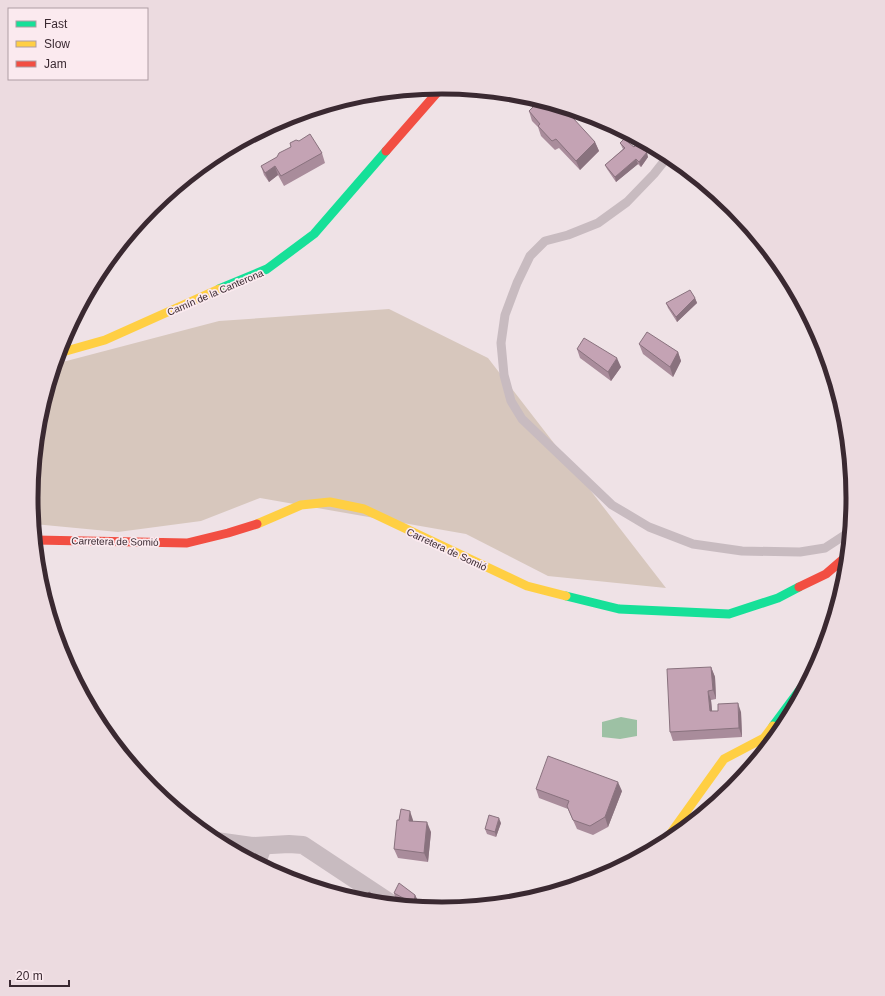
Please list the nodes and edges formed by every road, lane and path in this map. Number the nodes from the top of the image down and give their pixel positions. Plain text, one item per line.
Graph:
1 (435, 94) edge
2 (665, 161) edge
3 (66, 351) edge
4 (845, 535) edge
5 (40, 540) edge
6 (842, 560) edge
7 (795, 697) edge
8 (672, 831) edge
9 (233, 843) edge
10 (268, 845) junction
11 (263, 860) edge
12 (383, 898) edge

1 - 3 street, Camín de la Canterona
2 - 4 lane
5 - 6 street, Carretera de Somió
7 - 8 street
9 - 10 street
10 - 11 lane
10 - 12 street

